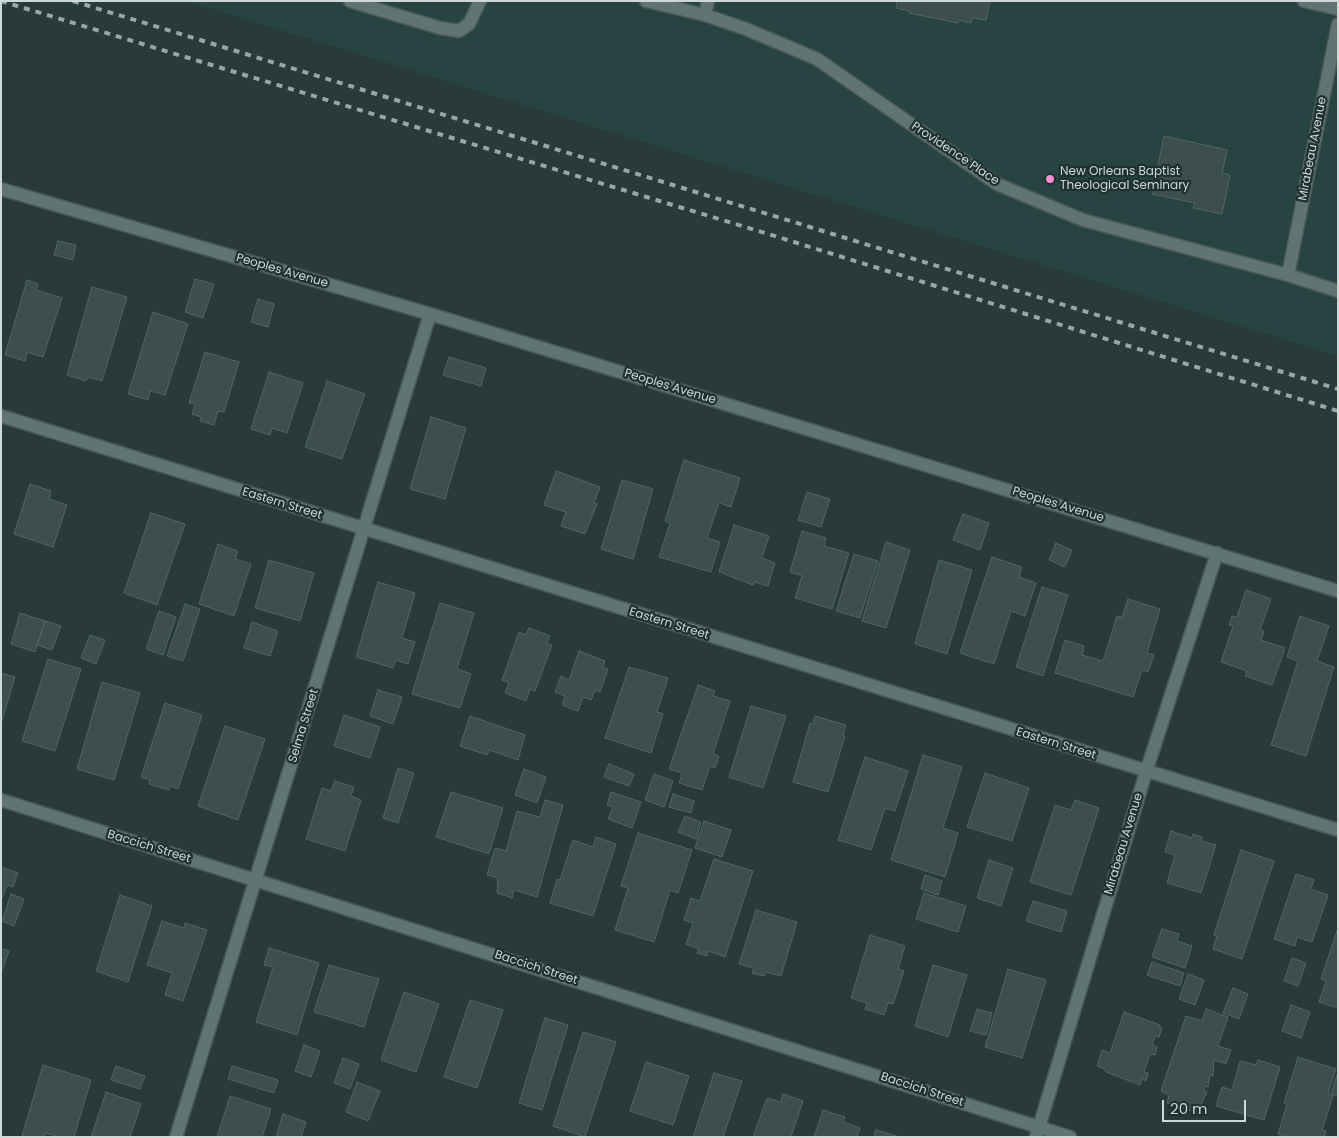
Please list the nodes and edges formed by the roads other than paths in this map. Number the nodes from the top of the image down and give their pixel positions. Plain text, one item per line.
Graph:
1 (350, 1) edge
2 (480, 1) edge
3 (646, 1) edge
4 (708, 1) edge
5 (1304, 1) edge
6 (1338, 9) edge
7 (705, 15) junction
8 (1338, 24) edge
9 (1, 189) edge
10 (1288, 275) junction
11 (1338, 291) edge
12 (430, 314) junction
13 (1, 416) edge
14 (365, 530) junction
15 (1217, 553) junction
16 (1338, 590) edge
17 (1146, 772) junction
18 (1, 800) edge
19 (1338, 830) edge
20 (256, 880) junction
21 (1037, 1132) edge
22 (176, 1137) edge
23 (1070, 1137) edge

1 - 2 street
3 - 7 street, Providence Place
4 - 7 street
5 - 6 street
7 - 10 street, Providence Place
8 - 10 street, Mirabeau Avenue
9 - 12 street, Peoples Avenue
10 - 11 street, Providence Place
12 - 14 street, Selma Street
12 - 15 street, Peoples Avenue
13 - 14 street, Eastern Street
14 - 17 street, Eastern Street
14 - 20 street, Selma Street
15 - 16 street, Peoples Avenue
15 - 17 street, Mirabeau Avenue
17 - 19 street, Eastern Street
17 - 21 street, Mirabeau Avenue
18 - 20 street, Baccich Street
20 - 21 street, Baccich Street
20 - 22 street, Selma Street
21 - 23 street, Baccich Street

